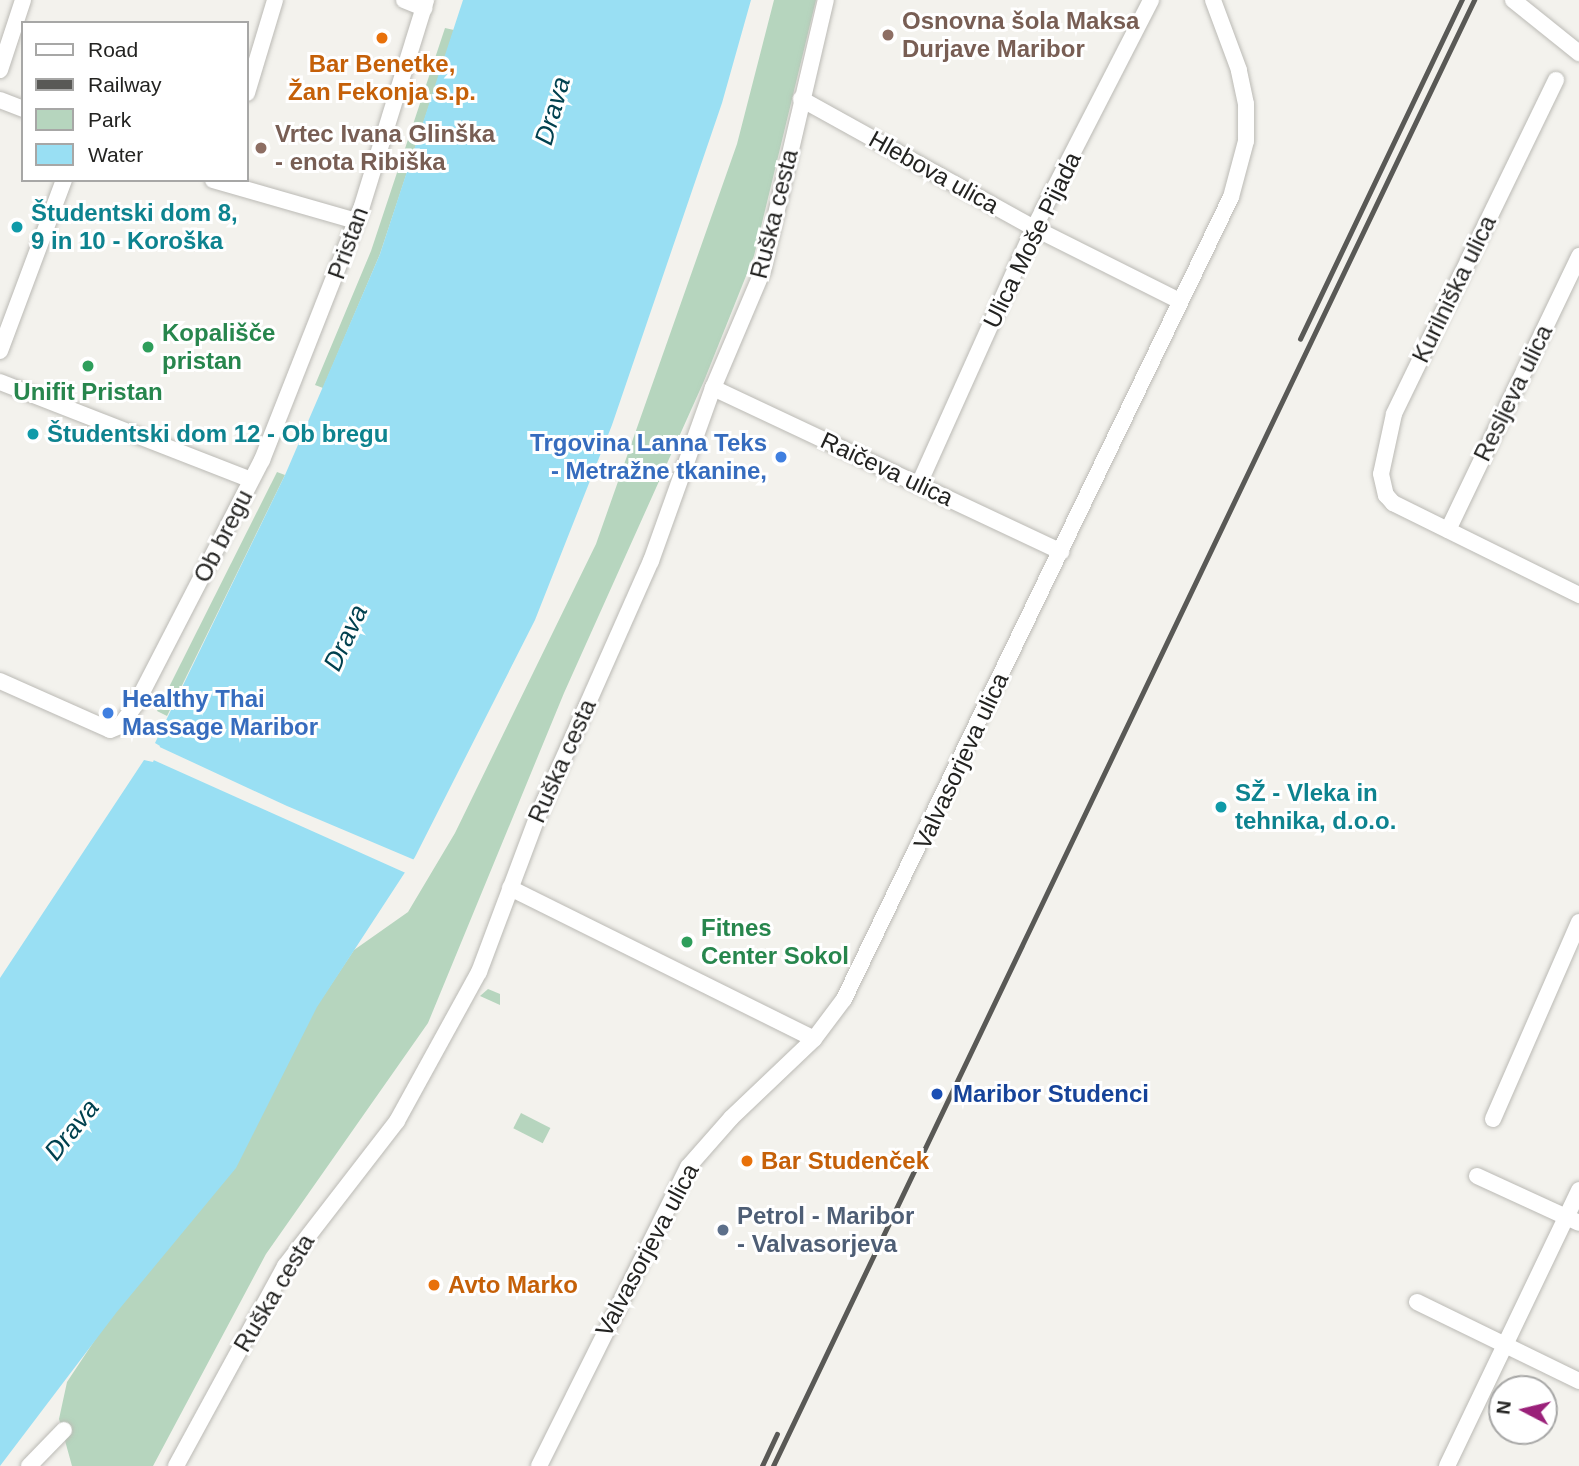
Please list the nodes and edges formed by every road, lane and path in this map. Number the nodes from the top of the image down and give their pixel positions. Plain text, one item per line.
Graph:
1 (23, 0) edge
2 (275, 0) edge
3 (404, 0) edge
4 (826, 0) edge
5 (1213, 0) edge
6 (1513, 0) edge
7 (1151, 1) edge
8 (425, 4) edge
9 (1579, 53) edge
10 (0, 70) edge
11 (1556, 80) dead end
12 (248, 90) edge
13 (801, 99) junction
14 (0, 100) edge
15 (21, 108) edge
16 (63, 182) edge
17 (221, 182) edge
18 (356, 221) junction
19 (1034, 228) junction
20 (1579, 256) edge
21 (1180, 301) junction
22 (0, 351) edge
23 (0, 382) edge
24 (713, 388) junction
25 (251, 480) junction
26 (919, 484) junction
27 (1448, 530) junction
28 (1060, 552) junction
29 (1579, 595) edge
30 (0, 681) edge
31 (510, 888) junction
32 (1579, 922) edge
33 (814, 1039) junction
34 (1493, 1119) dead end
35 (1478, 1176) dead end
36 (1579, 1190) edge
37 (1573, 1220) edge
38 (1417, 1303) dead end
39 (1502, 1343) junction
40 (1579, 1381) edge
41 (64, 1430) dead end
42 (29, 1466) edge
43 (176, 1466) edge
44 (539, 1466) edge
45 (1447, 1466) edge

1 - 10 street
2 - 12 street
3 - 8 street
4 - 13 street, Ruška cesta
5 - 21 street, Valvasorjeva ulica
6 - 9 street
7 - 19 street, Ulica Moše Pijada
8 - 18 street, Pristan
11 - 27 street, Kurilniška ulica
13 - 19 street, Hlebova ulica
13 - 24 street, Ruška cesta
14 - 15 street
16 - 22 street
17 - 18 street
18 - 25 street, Pristan
19 - 21 street, Hlebova ulica
19 - 26 street, Ulica Moše Pijada
20 - 27 street, Resljeva ulica
21 - 28 street, Valvasorjeva ulica
23 - 25 street, Ob bregu
24 - 26 street, Raičeva ulica
24 - 31 street, Ruška cesta
25 - 30 street, Ob bregu
26 - 28 street, Raičeva ulica
27 - 29 street
28 - 33 street, Valvasorjeva ulica
31 - 33 street
31 - 43 street, Ruška cesta
32 - 34 street
33 - 44 street, Valvasorjeva ulica
35 - 37 street
36 - 37 street
37 - 39 street
38 - 39 street
39 - 40 street
39 - 45 street
41 - 42 street

